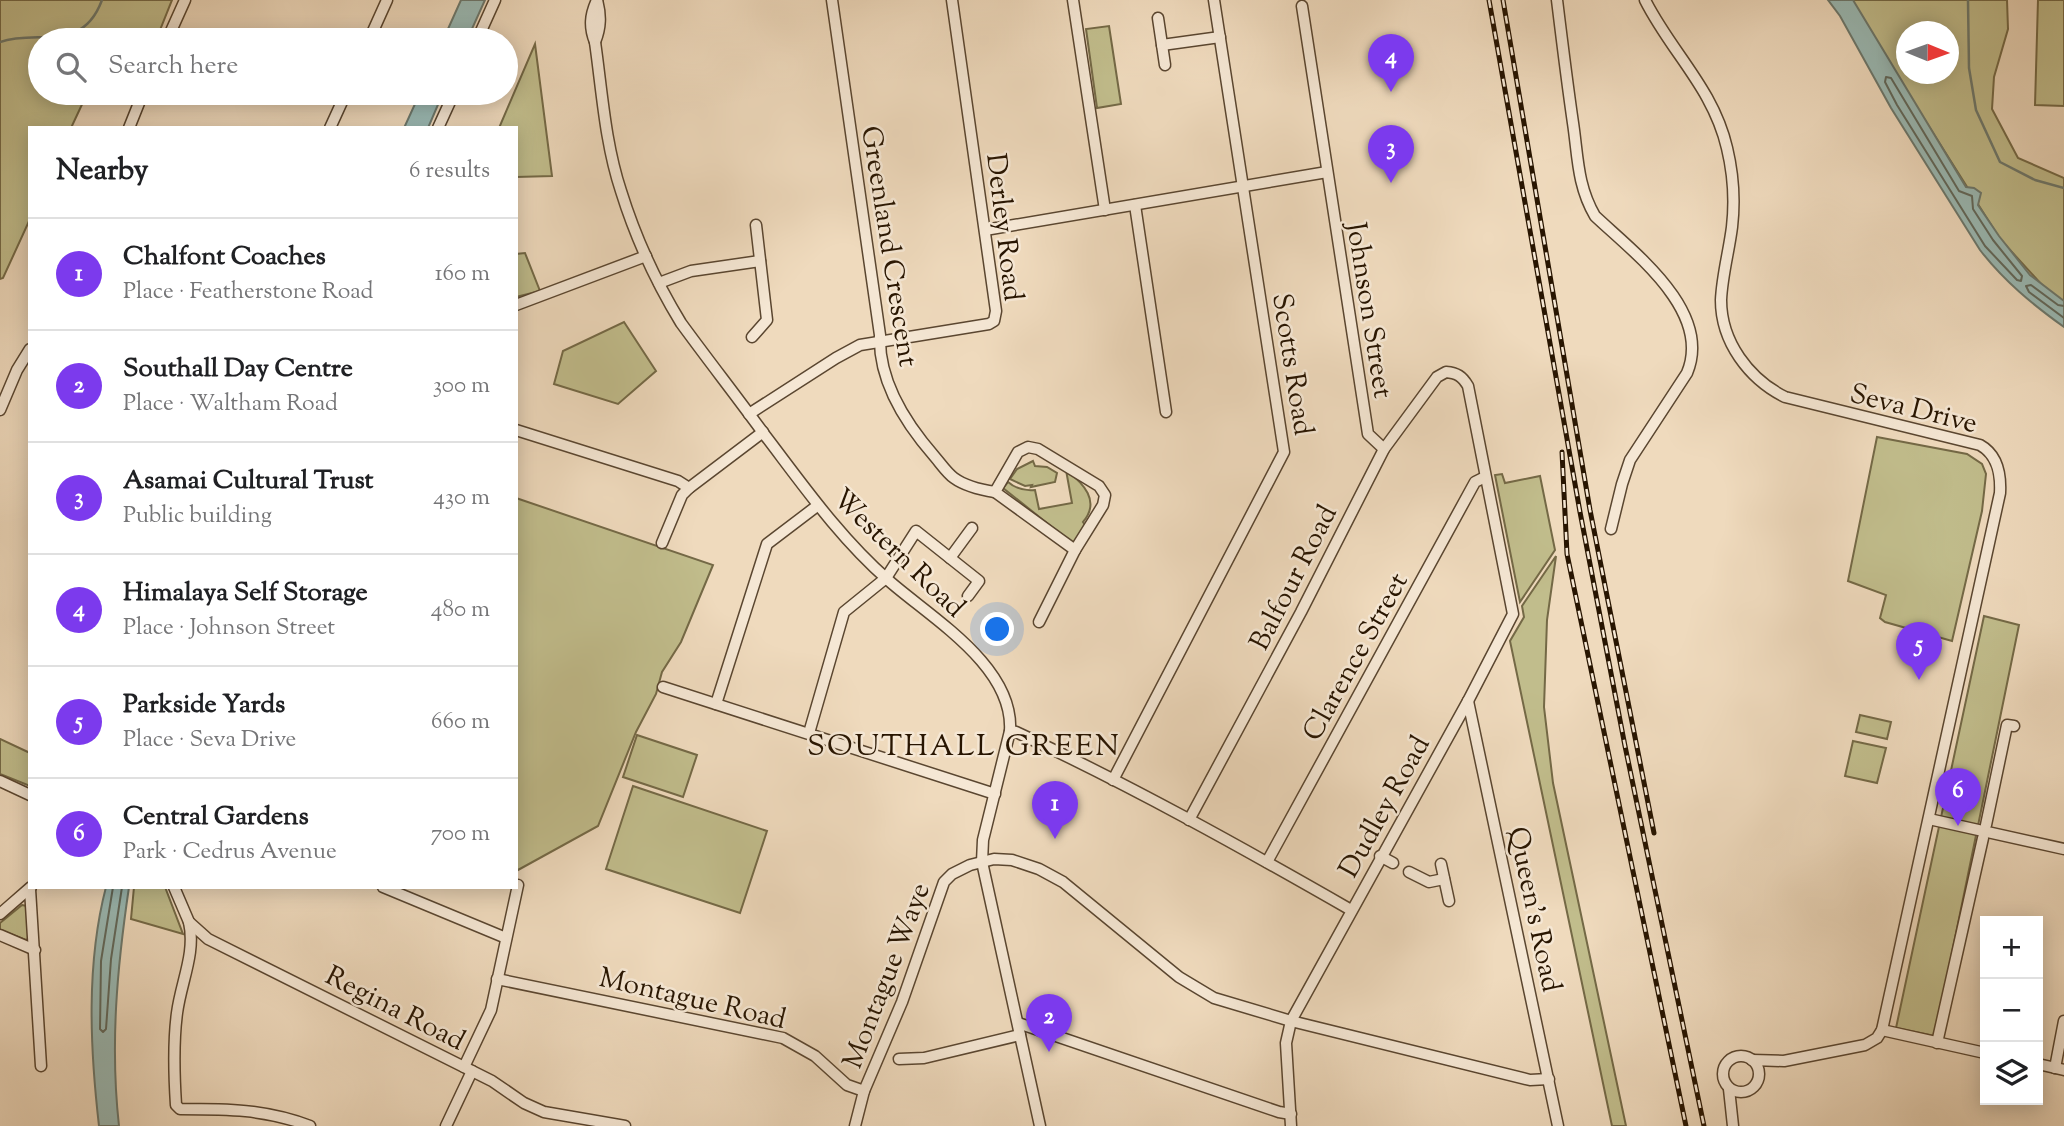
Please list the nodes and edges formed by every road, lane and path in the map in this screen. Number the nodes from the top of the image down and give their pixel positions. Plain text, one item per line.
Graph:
1 (185, 0) edge
2 (387, 0) edge
3 (495, 0) edge
4 (832, 0) edge
5 (952, 0) edge
6 (1073, 0) edge
7 (1214, 0) edge
8 (1557, 0) edge
9 (1645, 0) edge
10 (1302, 6) dead end
11 (1158, 18) dead end
12 (172, 28) edge
13 (374, 28) edge
14 (482, 28) edge
15 (1220, 37) junction
16 (595, 42) dead end
17 (1162, 45) junction
18 (1165, 65) dead end
19 (138, 105) edge
20 (341, 105) edge
21 (449, 105) edge
22 (130, 126) edge
23 (331, 126) edge
24 (440, 126) edge
25 (1327, 172) junction
26 (1243, 186) junction
27 (1135, 205) junction
28 (1104, 210) junction
29 (756, 225) dead end
30 (985, 230) junction
31 (646, 256) junction
32 (760, 261) junction
33 (659, 283) junction
34 (518, 304) edge
35 (752, 337) dead end
36 (880, 341) junction
37 (28, 352) edge
38 (0, 410) edge
39 (1166, 412) dead end
40 (749, 414) junction
41 (518, 431) edge
42 (763, 432) junction
43 (1384, 449) junction
44 (1485, 477) junction
45 (689, 488) junction
46 (995, 492) junction
47 (817, 506) junction
48 (972, 528) dead end
49 (1611, 529) dead end
50 (662, 543) dead end
51 (1075, 550) junction
52 (950, 558) junction
53 (886, 578) junction
54 (968, 596) dead end
55 (1039, 622) dead end
56 (663, 687) dead end
57 (1468, 701) junction
58 (716, 704) junction
59 (2014, 726) dead end
60 (1010, 731) junction
61 (809, 733) junction
62 (1113, 780) junction
63 (0, 781) edge
64 (28, 793) edge
65 (995, 794) junction
66 (1928, 819) junction
67 (1189, 820) junction
68 (1986, 825) dead end
69 (1983, 838) dead end
70 (2064, 849) edge
71 (1380, 856) junction
72 (982, 862) junction
73 (1267, 862) junction
74 (1393, 863) dead end
75 (1441, 864) dead end
76 (1409, 872) dead end
77 (1444, 879) junction
78 (30, 889) edge
79 (31, 889) edge
80 (175, 889) edge
81 (388, 889) edge
82 (517, 889) edge
83 (1449, 901) dead end
84 (1351, 910) junction
85 (0, 915) edge
86 (188, 922) junction
87 (0, 935) edge
88 (506, 938) junction
89 (216, 943) junction
90 (35, 950) junction
91 (190, 951) junction
92 (497, 979) junction
93 (1291, 1021) junction
94 (2064, 1021) edge
95 (1018, 1023) junction
96 (1882, 1030) junction
97 (1020, 1035) junction
98 (1937, 1042) junction
99 (1980, 1051) edge
100 (899, 1059) dead end
101 (1752, 1060) junction
102 (1784, 1061) junction
103 (41, 1066) dead end
104 (468, 1069) junction
105 (2059, 1069) edge
106 (1759, 1076) junction
107 (1549, 1079) junction
108 (1730, 1088) junction
109 (864, 1091) junction
110 (1745, 1092) junction
111 (1291, 1120) edge
112 (310, 1126) edge
113 (446, 1126) edge
114 (625, 1126) edge
115 (855, 1126) edge
116 (1040, 1126) edge
117 (1558, 1126) edge

1 - 12 street
2 - 13 street
3 - 14 street
4 - 36 street, Greenland Crescent
5 - 30 street, Derley Road
6 - 28 street
7 - 15 street, Scotts Road
8 - 49 street
9 - 66 street, Seva Drive
10 - 25 street, Johnson Street
11 - 17 street
15 - 17 street
15 - 26 street, Scotts Road
16 - 31 street, Western Road
17 - 18 street
19 - 22 street
20 - 23 street
21 - 24 street
25 - 26 street
25 - 43 street, Johnson Street
26 - 27 street
26 - 62 street, Scotts Road
27 - 28 street
27 - 39 street
28 - 30 street
29 - 32 street
30 - 36 street, Derley Road
31 - 33 street, Western Road
31 - 34 street
32 - 33 street
32 - 35 street
33 - 40 street, Western Road
36 - 40 street, Derley Road
36 - 46 street, Greenland Crescent
37 - 38 street
40 - 42 street, Western Road
41 - 45 street
42 - 45 street
42 - 47 street, Western Road
43 - 44 street, Balfour Road
43 - 67 street, Balfour Road
44 - 57 street, Dudley Road
44 - 73 street, Clarence Street
45 - 50 street
46 - 51 street
46 - 51 street
47 - 53 street, Western Road
47 - 58 street
48 - 52 street
51 - 55 street
52 - 53 street
52 - 54 street
53 - 60 street, Western Road
53 - 61 street
56 - 58 street
57 - 71 street, Dudley Road
57 - 107 street, Queen's Road
58 - 61 street
59 - 68 street
60 - 62 street
60 - 65 street, Western Road
61 - 65 street
62 - 67 street
63 - 64 street
65 - 72 street, Western Road
66 - 70 street
66 - 96 street, Seva Drive
67 - 73 street
69 - 98 street
71 - 74 street
71 - 84 street, Dudley Road
72 - 93 street
72 - 95 street, Western Road
72 - 109 street, Montague Waye
73 - 84 street
75 - 77 street
76 - 77 street
77 - 83 street
78 - 85 street
79 - 90 street
80 - 86 street
81 - 88 street
82 - 88 street
84 - 93 street, Dudley Road
86 - 89 street, Regina Road
86 - 91 street
87 - 90 street
88 - 92 street
89 - 91 street
89 - 104 street, Regina Road
90 - 103 street
91 - 112 street
92 - 104 street
92 - 109 street, Montague Road
93 - 107 street
93 - 111 street
94 - 105 street
95 - 97 street, Western Road
95 - 111 street
96 - 98 street
96 - 102 street
97 - 100 street
97 - 116 street, Western Road
98 - 99 street
101 - 102 street
101 - 106 street
101 - 108 street
102 - 106 street
104 - 113 street
104 - 114 street, Regina Road
106 - 110 street
107 - 117 street, Queen's Road
108 - 110 street
108 - 110 street
109 - 115 street, Montague Waye

